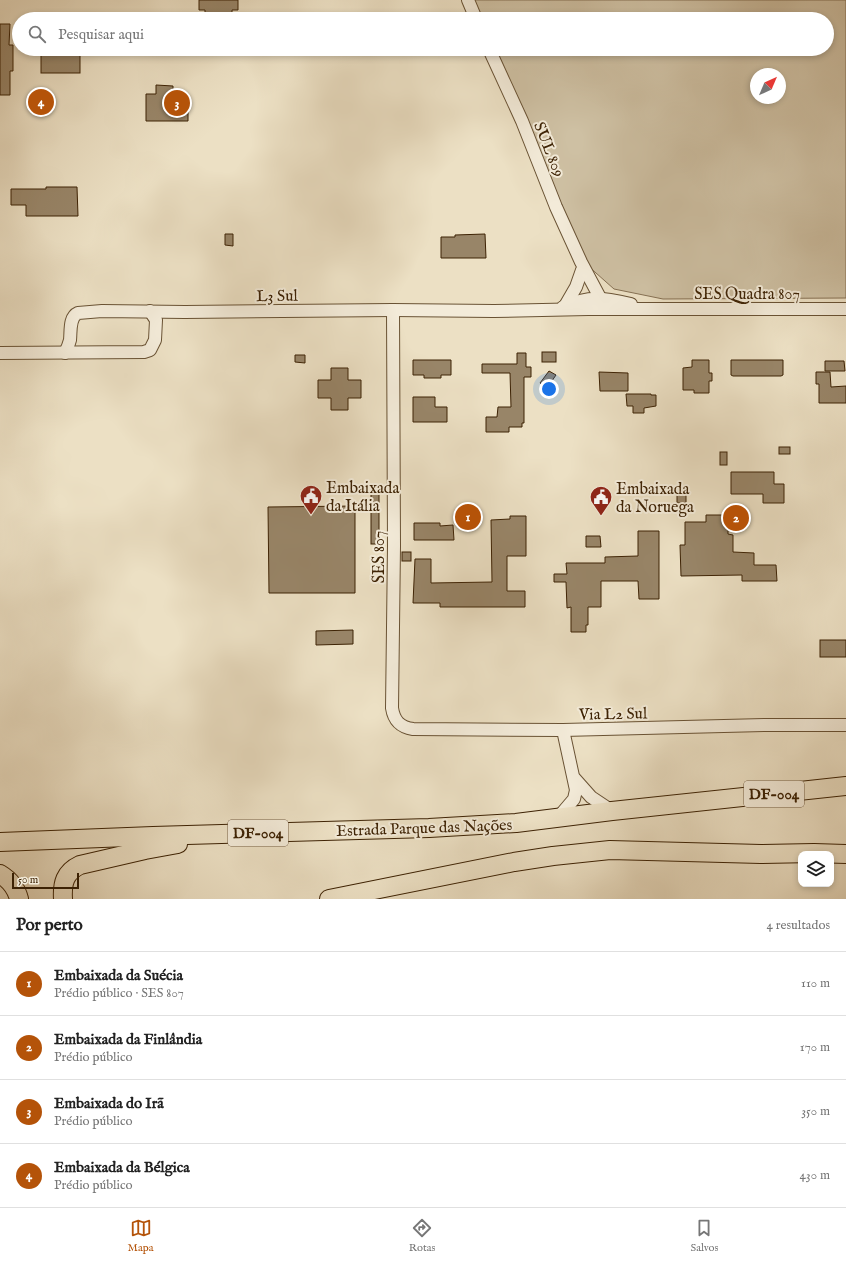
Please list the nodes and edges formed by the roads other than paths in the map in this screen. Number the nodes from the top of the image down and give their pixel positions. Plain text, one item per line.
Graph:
1 (468, 0) edge
2 (473, 12) edge
3 (492, 56) edge
4 (584, 270) junction
5 (587, 304) junction
6 (603, 304) junction
7 (629, 304) junction
8 (561, 308) junction
9 (647, 309) junction
10 (846, 309) edge
11 (393, 310) junction
12 (156, 314) junction
13 (70, 349) junction
14 (0, 353) edge
15 (392, 708) joint
16 (846, 725) edge
17 (563, 730) junction
18 (575, 779) junction
19 (842, 788) edge
20 (612, 811) junction
21 (556, 819) junction
22 (244, 833) junction
23 (0, 842) edge
24 (846, 850) edge
25 (834, 851) edge
26 (798, 853) edge
27 (834, 854) edge
28 (846, 854) edge
29 (0, 874) edge
30 (19, 899) edge
31 (63, 899) edge
32 (329, 899) edge

1 - 2 street
3 - 4 street, SUL 809
4 - 5 street, SUL 809
4 - 6 street, SUL 809
4 - 7 street
4 - 8 street
5 - 6 street, SES Quadra 807
5 - 8 street, SES Quadra 807
6 - 7 street, SES Quadra 807
6 - 9 street, SES Quadra 807
7 - 9 street, SES Quadra 807
8 - 11 street, SES Quadra 807
9 - 10 street, SES Quadra 807
11 - 12 street, L3 Sul
11 - 15 street, SES 807
12 - 13 street
12 - 13 street, L3 Sul
13 - 14 street
15 - 17 street, Via L2 Sul
16 - 17 street, Via L2 Sul
17 - 18 street
18 - 20 street
18 - 21 street
19 - 20 highway, Estrada Parque das Nações / DF-004
20 - 21 highway, Estrada Parque das Nações / DF-004
21 - 22 highway, Estrada Parque das Nações / DF-004
22 - 23 highway, Estrada Parque das Nações / DF-004
22 - 31 highway
24 - 25 highway
26 - 32 highway
27 - 28 highway
29 - 30 highway

